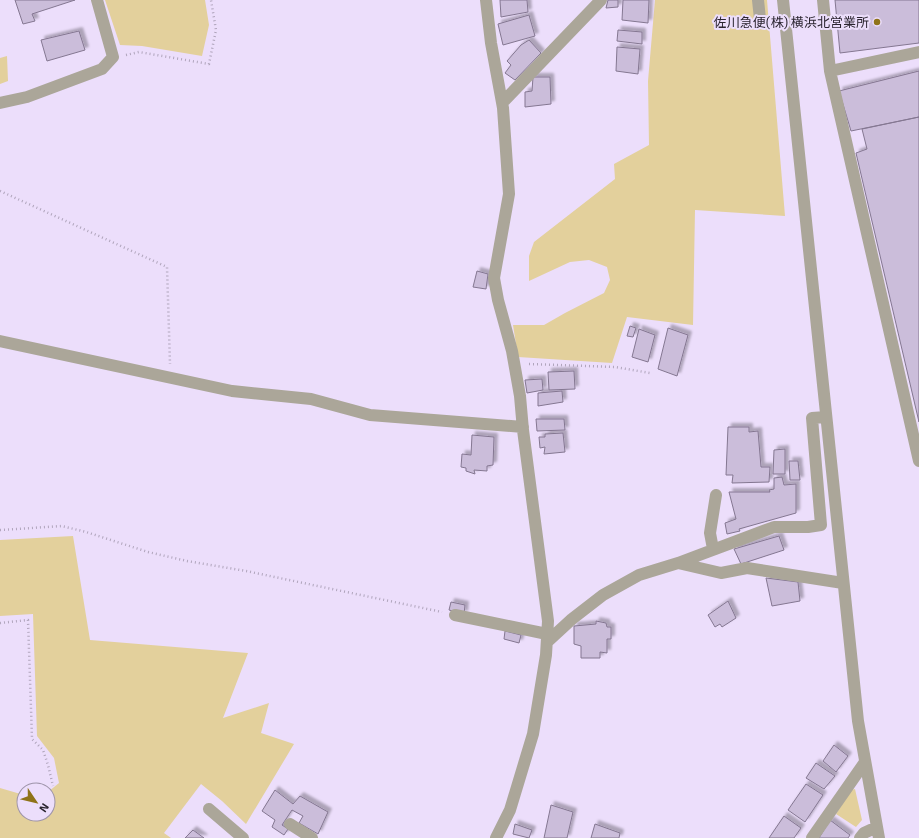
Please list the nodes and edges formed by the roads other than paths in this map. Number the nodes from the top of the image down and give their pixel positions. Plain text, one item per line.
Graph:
1 (97, 0) edge
2 (486, 0) edge
3 (601, 0) edge
4 (758, 0) edge
5 (783, 0) edge
6 (823, 0) edge
7 (760, 19) dead end
8 (919, 52) edge
9 (830, 71) junction
10 (0, 103) edge
11 (502, 103) junction
12 (0, 340) edge
13 (826, 417) junction
14 (523, 427) junction
15 (919, 461) edge
16 (716, 495) dead end
17 (713, 549) junction
18 (678, 562) junction
19 (843, 583) junction
20 (455, 615) road end
21 (547, 638) junction
22 (865, 762) junction
23 (209, 810) dead end
24 (290, 824) dead end
25 (878, 832) edge
26 (500, 837) edge
27 (243, 838) edge
28 (312, 838) edge
29 (812, 838) edge
30 (860, 838) edge

1 - 10 street
2 - 11 street
3 - 11 street
4 - 7 street
5 - 13 street
6 - 9 street
8 - 9 street
9 - 15 street
11 - 14 street
12 - 14 street
13 - 17 street
13 - 19 street
14 - 21 street
16 - 17 street
17 - 18 street
18 - 19 street
18 - 21 street
19 - 22 street
20 - 21 street
21 - 26 street
22 - 25 street
22 - 29 street
23 - 27 street
24 - 28 street
25 - 30 street

